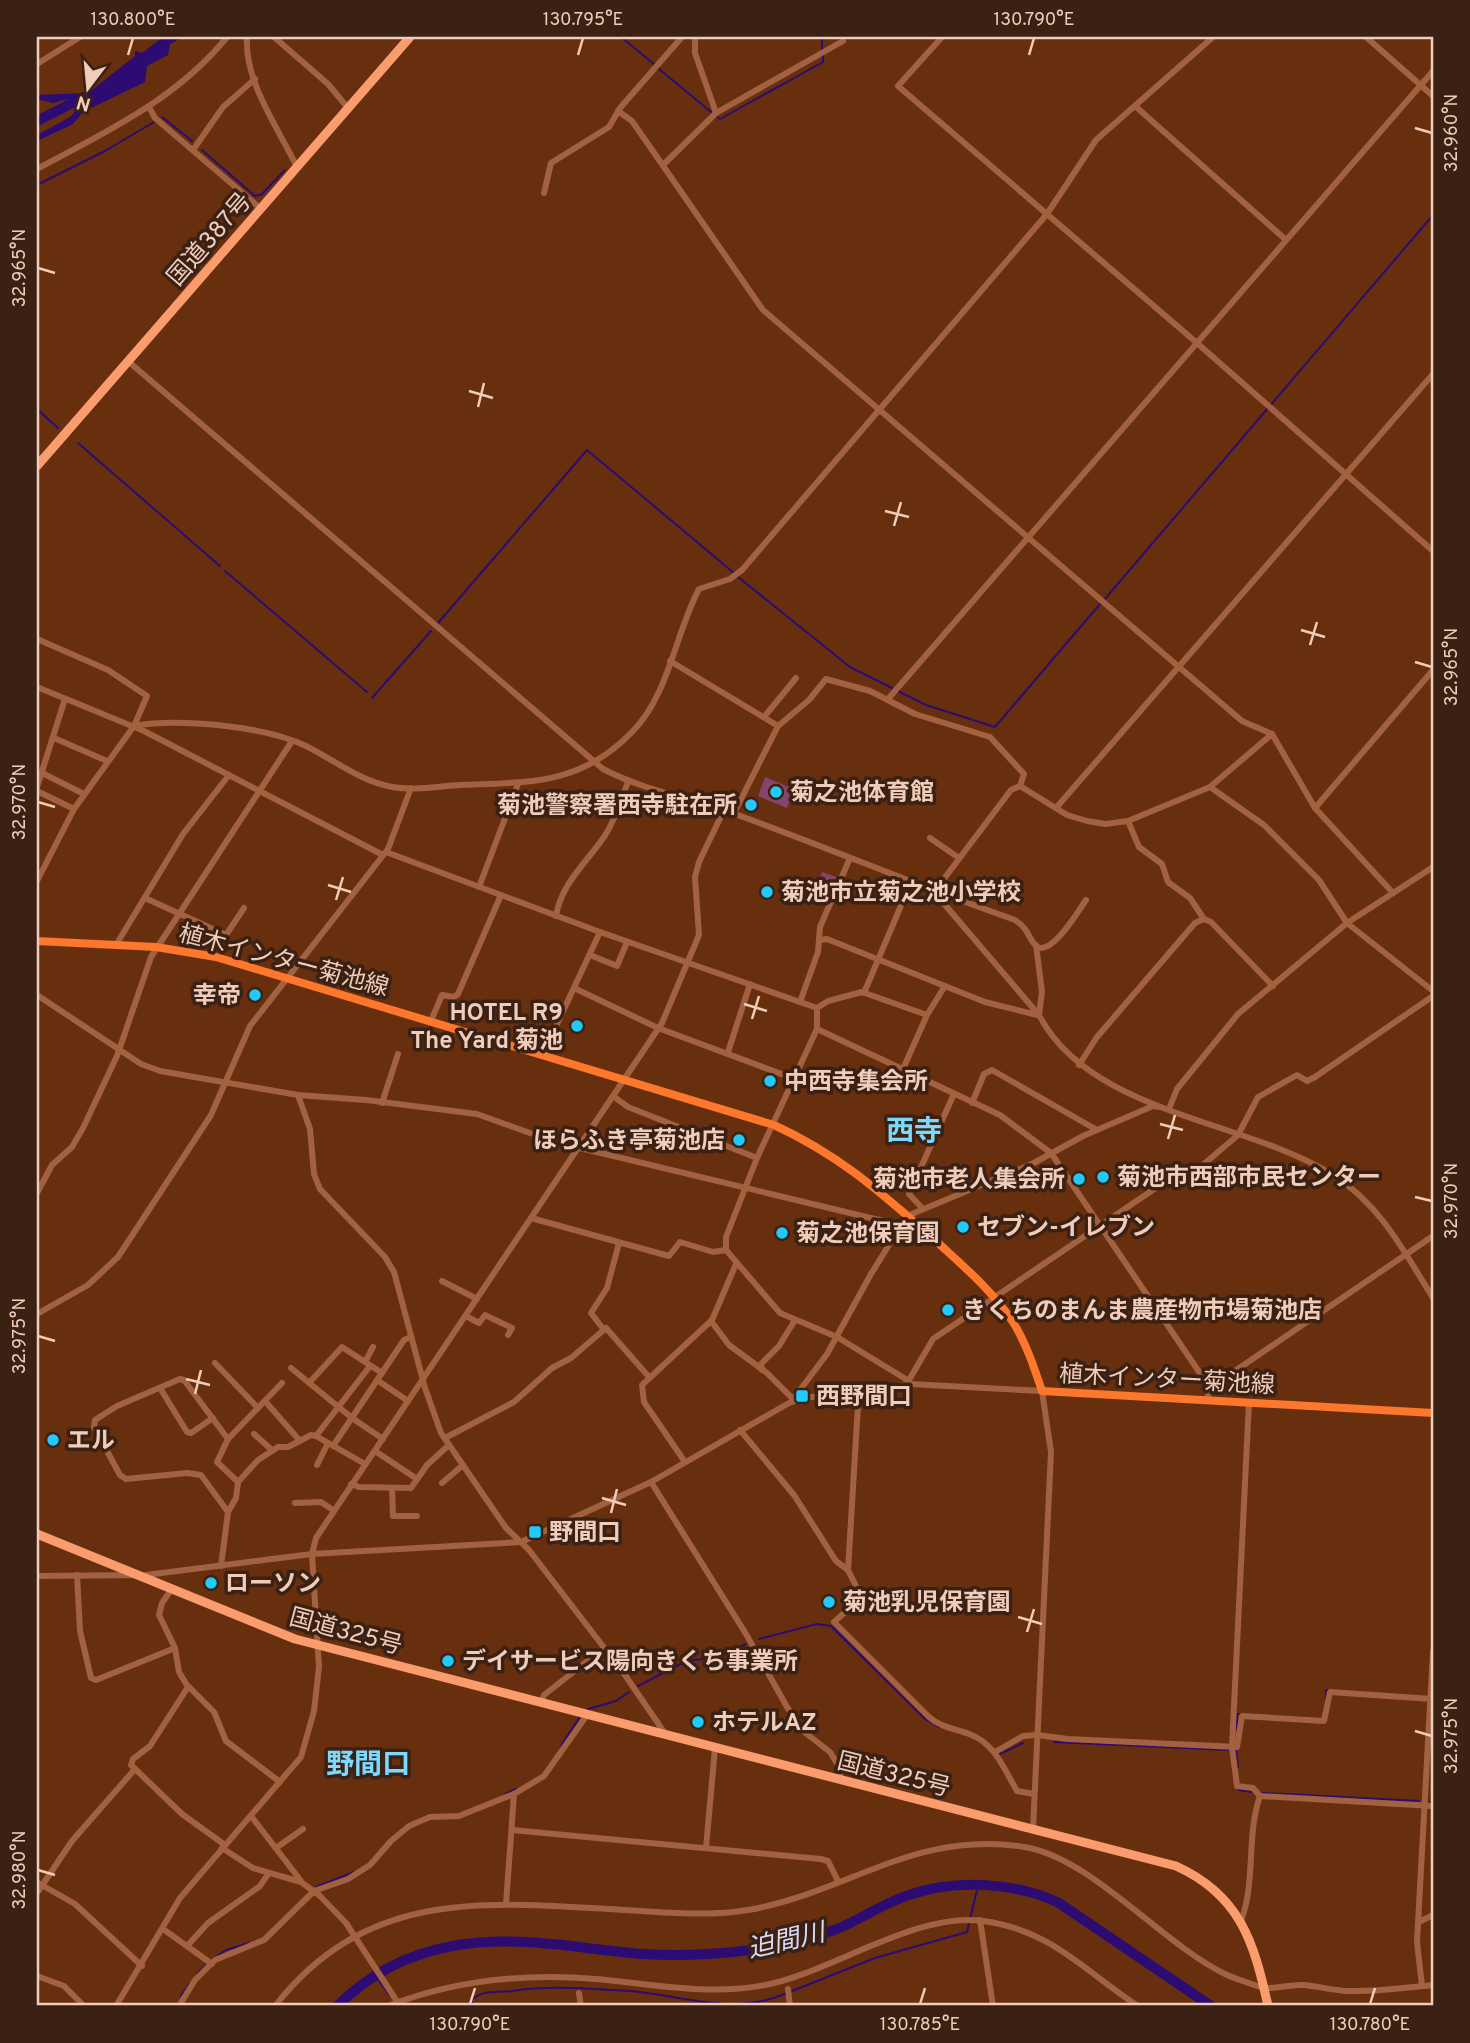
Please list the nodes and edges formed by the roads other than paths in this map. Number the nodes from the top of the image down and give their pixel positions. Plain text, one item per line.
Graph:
1 (80, 37) edge
2 (227, 37) edge
3 (247, 37) edge
4 (274, 37) edge
5 (410, 37) edge
6 (682, 37) edge
7 (695, 37) edge
8 (942, 37) edge
9 (1366, 37) edge
10 (1208, 38) edge
11 (843, 41) dead end
12 (37, 64) edge
13 (1433, 71) edge
14 (255, 79) junction
15 (1422, 85) junction
16 (1433, 96) edge
17 (1135, 106) junction
18 (149, 107) junction
19 (348, 108) junction
20 (618, 111) junction
21 (716, 113) junction
22 (193, 150) junction
23 (663, 165) junction
24 (297, 167) junction
25 (37, 169) edge
26 (544, 193) dead end
27 (260, 208) junction
28 (1047, 214) junction
29 (1285, 239) junction
30 (1197, 343) junction
31 (129, 362) junction
32 (1433, 374) edge
33 (880, 411) junction
34 (37, 466) edge
35 (1345, 475) junction
36 (1030, 539) junction
37 (1433, 551) edge
38 (37, 639) edge
39 (670, 661) junction
40 (1178, 667) junction
41 (1433, 670) edge
42 (796, 678) dead end
43 (37, 687) edge
44 (65, 699) junction
45 (888, 699) junction
46 (764, 717) junction
47 (134, 726) junction
48 (778, 726) junction
49 (1272, 734) junction
50 (54, 738) junction
51 (292, 741) junction
52 (107, 761) junction
53 (595, 762) junction
54 (42, 773) junction
55 (229, 775) junction
56 (628, 782) junction
57 (518, 784) junction
58 (1020, 786) junction
59 (1210, 787) junction
60 (411, 788) junction
61 (37, 789) edge
62 (261, 793) junction
63 (84, 794) junction
64 (1056, 808) junction
65 (1315, 808) junction
66 (74, 809) junction
67 (724, 810) junction
68 (734, 813) junction
69 (1128, 821) junction
70 (930, 838) dead end
71 (384, 853) junction
72 (850, 858) junction
73 (959, 858) junction
74 (1433, 867) edge
75 (37, 881) edge
76 (911, 882) junction
77 (479, 887) junction
78 (934, 892) junction
79 (1393, 893) junction
80 (501, 895) junction
81 (145, 898) junction
82 (1087, 900) dead end
83 (244, 908) dead end
84 (180, 913) junction
85 (556, 916) junction
86 (1204, 919) junction
87 (1347, 923) junction
88 (600, 932) junction
89 (820, 940) junction
90 (37, 941) edge
91 (627, 942) junction
92 (116, 945) junction
93 (1036, 945) junction
94 (156, 947) junction
95 (590, 956) junction
96 (878, 959) junction
97 (687, 962) junction
98 (289, 978) junction
99 (750, 984) junction
100 (945, 986) junction
101 (1273, 986) junction
102 (574, 988) junction
103 (1433, 991) edge
104 (864, 993) junction
105 (37, 995) edge
106 (1433, 996) edge
107 (800, 1002) junction
108 (817, 1009) junction
109 (928, 1015) junction
110 (1039, 1015) junction
111 (431, 1021) junction
112 (658, 1028) junction
113 (817, 1029) junction
114 (119, 1049) junction
115 (728, 1052) junction
116 (398, 1054) dead end
117 (542, 1054) junction
118 (1079, 1065) junction
119 (903, 1069) junction
120 (625, 1079) junction
121 (796, 1079) junction
122 (226, 1082) junction
123 (298, 1095) junction
124 (613, 1096) junction
125 (953, 1096) junction
126 (382, 1103) junction
127 (972, 1103) junction
128 (1169, 1109) junction
129 (774, 1125) junction
130 (1097, 1130) junction
131 (1238, 1135) junction
132 (579, 1147) junction
133 (1051, 1153) junction
134 (757, 1158) junction
135 (746, 1188) junction
136 (37, 1193) edge
137 (922, 1208) junction
138 (907, 1216) junction
139 (531, 1218) junction
140 (900, 1225) junction
141 (1100, 1226) junction
142 (1433, 1236) edge
143 (619, 1242) junction
144 (726, 1250) junction
145 (1406, 1254) junction
146 (736, 1264) junction
147 (442, 1281) dead end
148 (995, 1298) junction
149 (1433, 1298) edge
150 (477, 1299) junction
151 (37, 1314) edge
152 (467, 1316) junction
153 (711, 1321) junction
154 (795, 1321) junction
155 (604, 1330) junction
156 (508, 1335) dead end
157 (411, 1337) junction
158 (837, 1337) junction
159 (373, 1348) dead end
160 (215, 1363) dead end
161 (368, 1364) junction
162 (291, 1368) dead end
163 (762, 1370) junction
164 (380, 1377) junction
165 (649, 1377) junction
166 (423, 1380) junction
167 (910, 1382) junction
168 (282, 1383) dead end
169 (309, 1383) junction
170 (160, 1388) junction
171 (1210, 1388) junction
172 (859, 1390) junction
173 (1042, 1391) junction
174 (1208, 1400) junction
175 (265, 1401) junction
176 (408, 1401) junction
177 (791, 1401) junction
178 (1249, 1402) junction
179 (337, 1406) junction
180 (258, 1408) junction
181 (1433, 1413) edge
182 (213, 1418) junction
183 (352, 1418) junction
184 (740, 1430) junction
185 (254, 1434) dead end
186 (316, 1436) junction
187 (445, 1438) junction
188 (229, 1439) junction
189 (383, 1439) junction
190 (300, 1441) junction
191 (330, 1445) junction
192 (449, 1446) junction
193 (272, 1450) junction
194 (374, 1451) junction
195 (685, 1462) junction
196 (365, 1464) junction
197 (317, 1465) dead end
198 (463, 1465) junction
199 (417, 1479) junction
200 (239, 1482) junction
201 (650, 1482) junction
202 (442, 1483) dead end
203 (351, 1484) junction
204 (392, 1488) junction
205 (295, 1503) dead end
206 (333, 1510) junction
207 (228, 1512) junction
208 (417, 1516) dead end
209 (37, 1534) edge
210 (521, 1542) junction
211 (312, 1554) junction
212 (221, 1566) junction
213 (848, 1570) junction
214 (77, 1575) junction
215 (37, 1576) edge
216 (135, 1576) junction
217 (171, 1590) junction
218 (319, 1646) junction
219 (175, 1648) junction
220 (604, 1648) junction
221 (1433, 1651) edge
222 (188, 1686) junction
223 (1432, 1699) junction
224 (541, 1703) junction
225 (587, 1715) junction
226 (1037, 1734) junction
227 (666, 1735) junction
228 (1232, 1747) junction
229 (715, 1748) junction
230 (995, 1752) junction
231 (135, 1769) junction
232 (841, 1780) junction
233 (280, 1782) junction
234 (514, 1794) junction
235 (1034, 1794) junction
236 (1260, 1796) junction
237 (1425, 1805) junction
238 (1433, 1806) edge
239 (251, 1816) junction
240 (303, 1829) dead end
241 (1033, 1829) junction
242 (512, 1830) junction
243 (223, 1847) junction
244 (276, 1848) junction
245 (706, 1848) junction
246 (269, 1873) junction
247 (838, 1881) junction
248 (301, 1882) junction
249 (38, 1883) edge
250 (314, 1891) junction
251 (37, 1893) edge
252 (506, 1904) junction
253 (1433, 1915) edge
254 (980, 1920) junction
255 (1241, 1921) junction
256 (1419, 1922) junction
257 (163, 1929) junction
258 (355, 1936) junction
259 (188, 1945) junction
260 (212, 1964) junction
261 (142, 1966) junction
262 (37, 1976) edge
263 (1433, 1985) edge
264 (1422, 1986) junction
265 (1264, 1988) junction
266 (788, 1989) dead end
267 (579, 1993) dead end
268 (399, 2004) edge
269 (84, 2006) edge
270 (116, 2006) edge
271 (179, 2006) edge
272 (275, 2006) edge
273 (388, 2006) edge
274 (581, 2006) edge
275 (790, 2006) edge
276 (993, 2006) edge
277 (1138, 2006) edge
278 (1268, 2006) edge

1 - 12 street
2 - 18 street
3 - 14 street
4 - 19 street
5 - 19 highway, 国道387号
6 - 20 street
7 - 21 street
8 - 28 street
9 - 15 street
10 - 17 street
11 - 21 street
13 - 15 street
14 - 22 street
14 - 24 street
15 - 16 street
15 - 29 street
17 - 28 street
17 - 29 street
18 - 22 street
18 - 25 street
19 - 24 highway, 国道387号
20 - 23 street
20 - 26 street
21 - 23 street
22 - 27 street
23 - 33 street
24 - 27 highway, 国道387号
27 - 31 highway, 国道387号
28 - 30 street
28 - 33 street
29 - 30 street
30 - 35 street
30 - 36 street
31 - 34 highway, 国道387号
31 - 53 street
32 - 35 street
33 - 36 street
33 - 39 street
35 - 37 street
35 - 40 street
36 - 40 street
36 - 45 street
38 - 47 street
39 - 46 street
39 - 53 street
40 - 49 street
40 - 64 street
41 - 65 street
42 - 46 street
43 - 44 street
44 - 47 street
44 - 50 street
45 - 48 street
45 - 58 street
46 - 48 street
47 - 51 street
47 - 52 street
47 - 55 street
48 - 68 street
49 - 59 street
49 - 65 street
50 - 52 street
50 - 54 street
51 - 60 street
51 - 62 street
52 - 63 street
53 - 56 street
53 - 57 street
54 - 61 street
54 - 63 street
55 - 62 street
55 - 81 street
56 - 67 street
56 - 85 street
57 - 60 street
57 - 77 street
58 - 64 street
58 - 73 street
59 - 69 street
59 - 87 street
60 - 71 street
61 - 66 street
62 - 71 street
62 - 84 street
63 - 66 street
64 - 69 street
65 - 79 street
66 - 75 street
67 - 68 street
67 - 97 street
68 - 72 street
69 - 86 street
70 - 73 street
71 - 77 street
71 - 98 street
72 - 76 street
72 - 89 street
73 - 78 street
74 - 79 street
76 - 78 street
76 - 96 street
77 - 80 street
78 - 93 street
78 - 110 street
79 - 87 street
80 - 85 street
80 - 111 street
81 - 84 street
81 - 92 street
82 - 93 street
83 - 84 street
84 - 94 street
85 - 88 street
86 - 101 street
86 - 118 street
87 - 101 street
87 - 103 street
88 - 91 street
88 - 95 street
89 - 96 street
89 - 107 street
90 - 92 main road, 植木インター菊池線
91 - 95 street
91 - 97 street
92 - 94 main road, 植木インター菊池線
93 - 110 street
94 - 98 main road, 植木インター菊池線
94 - 114 street
95 - 102 street
96 - 100 street
96 - 104 street
97 - 99 street
97 - 112 street
98 - 111 main road, 植木インター菊池線
98 - 122 street
99 - 107 street
99 - 115 street
100 - 109 street
100 - 110 street
101 - 128 street
102 - 112 street
102 - 117 street
104 - 108 street
104 - 109 street
105 - 114 street
106 - 131 street
107 - 108 street
108 - 113 street
109 - 119 street
110 - 118 street
111 - 117 main road, 植木インター菊池線
112 - 115 street
112 - 120 street
113 - 119 street
113 - 121 street
114 - 122 street
114 - 136 street
115 - 121 street
116 - 126 street
117 - 120 main road, 植木インター菊池線
118 - 128 street
119 - 125 street
120 - 124 street
120 - 129 main road, 植木インター菊池線
121 - 129 street
122 - 123 street
122 - 151 street
123 - 126 street
123 - 157 street
124 - 132 street
124 - 134 street
125 - 127 street
125 - 137 street
126 - 132 street
127 - 130 street
127 - 133 street
128 - 130 street
128 - 131 street
129 - 134 street
129 - 138 main road, 植木インター菊池線
130 - 133 street
131 - 141 street
131 - 145 street
132 - 135 street
132 - 139 street
133 - 137 street
133 - 141 street
134 - 135 street
135 - 140 street
135 - 144 street
137 - 138 street
138 - 140 street
138 - 148 main road, 植木インター菊池線
139 - 143 street
139 - 150 street
140 - 158 street
141 - 148 street
141 - 171 street
142 - 145 street
143 - 144 street
143 - 155 street
144 - 146 street
145 - 149 street
145 - 171 street
146 - 153 street
146 - 154 street
147 - 150 street
148 - 167 street
148 - 173 main road, 植木インター菊池線
150 - 152 street
152 - 156 street
152 - 166 street
153 - 163 street
153 - 165 street
154 - 158 street
154 - 163 street
155 - 165 street
155 - 187 street
157 - 164 street
157 - 166 street
158 - 167 street
158 - 177 street
159 - 161 street
160 - 180 street
161 - 164 street
161 - 169 street
161 - 179 street
162 - 169 street
163 - 177 street
164 - 176 street
164 - 183 street
165 - 195 street
166 - 176 street
166 - 187 street
167 - 172 street
167 - 173 street
168 - 175 street
169 - 179 street
170 - 182 street
170 - 182 street
170 - 207 street
171 - 174 street
172 - 177 street
172 - 213 street
173 - 174 main road, 植木インター菊池線
173 - 226 street
174 - 178 main road, 植木インター菊池線
175 - 180 street
175 - 190 street
176 - 189 street
177 - 184 street
178 - 181 main road, 植木インター菊池線
178 - 228 street
179 - 183 street
179 - 186 street
180 - 188 street
182 - 188 street
183 - 189 street
183 - 191 street
184 - 195 street
184 - 213 street
185 - 193 street
186 - 190 street
186 - 191 street
187 - 192 street
188 - 200 street
189 - 194 street
190 - 193 street
191 - 196 street
191 - 197 street
192 - 198 street
192 - 199 street
193 - 200 street
194 - 196 street
194 - 199 street
195 - 201 street
196 - 203 street
198 - 202 street
198 - 210 street
199 - 204 street
200 - 207 street
201 - 210 street
201 - 232 street
203 - 204 street
203 - 206 street
204 - 208 street
205 - 206 street
206 - 211 street
207 - 212 street
209 - 216 highway, 国道325号
210 - 211 street
210 - 220 street
211 - 212 street
211 - 218 street
212 - 216 street
213 - 230 street
214 - 215 street
214 - 216 street
214 - 219 street
216 - 217 highway, 国道325号
217 - 218 highway, 国道325号
217 - 219 street
218 - 224 highway, 国道325号
218 - 233 street
219 - 222 street
220 - 224 street
220 - 227 street
221 - 223 street
222 - 231 street
222 - 233 street
223 - 228 street
223 - 237 street
224 - 225 highway, 国道325号
225 - 227 highway, 国道325号
225 - 234 street
226 - 228 street
226 - 230 street
226 - 235 street
227 - 229 highway, 国道325号
228 - 236 street
229 - 232 highway, 国道325号
229 - 245 street
230 - 235 street
231 - 243 street
231 - 249 street
232 - 241 highway, 国道325号
233 - 239 street
234 - 242 street
234 - 250 street
235 - 241 street
236 - 237 street
236 - 255 street
237 - 238 street
237 - 256 street
239 - 243 street
239 - 244 street
240 - 244 street
241 - 255 highway, 国道325号
242 - 245 street
242 - 252 street
243 - 246 street
243 - 257 street
244 - 248 street
245 - 247 street
246 - 248 street
246 - 259 street
247 - 252 street
247 - 265 street
248 - 250 street
249 - 251 street
249 - 261 street
250 - 258 street
250 - 260 street
252 - 258 street
253 - 256 street
254 - 268 street
254 - 276 street
254 - 277 street
255 - 265 highway, 国道325号
256 - 264 street
257 - 259 street
257 - 261 street
258 - 268 street
258 - 272 street
259 - 260 street
260 - 271 street
261 - 270 street
262 - 269 street
263 - 264 street
264 - 265 street
265 - 278 highway, 国道325号
266 - 275 street
267 - 274 street
268 - 273 street

